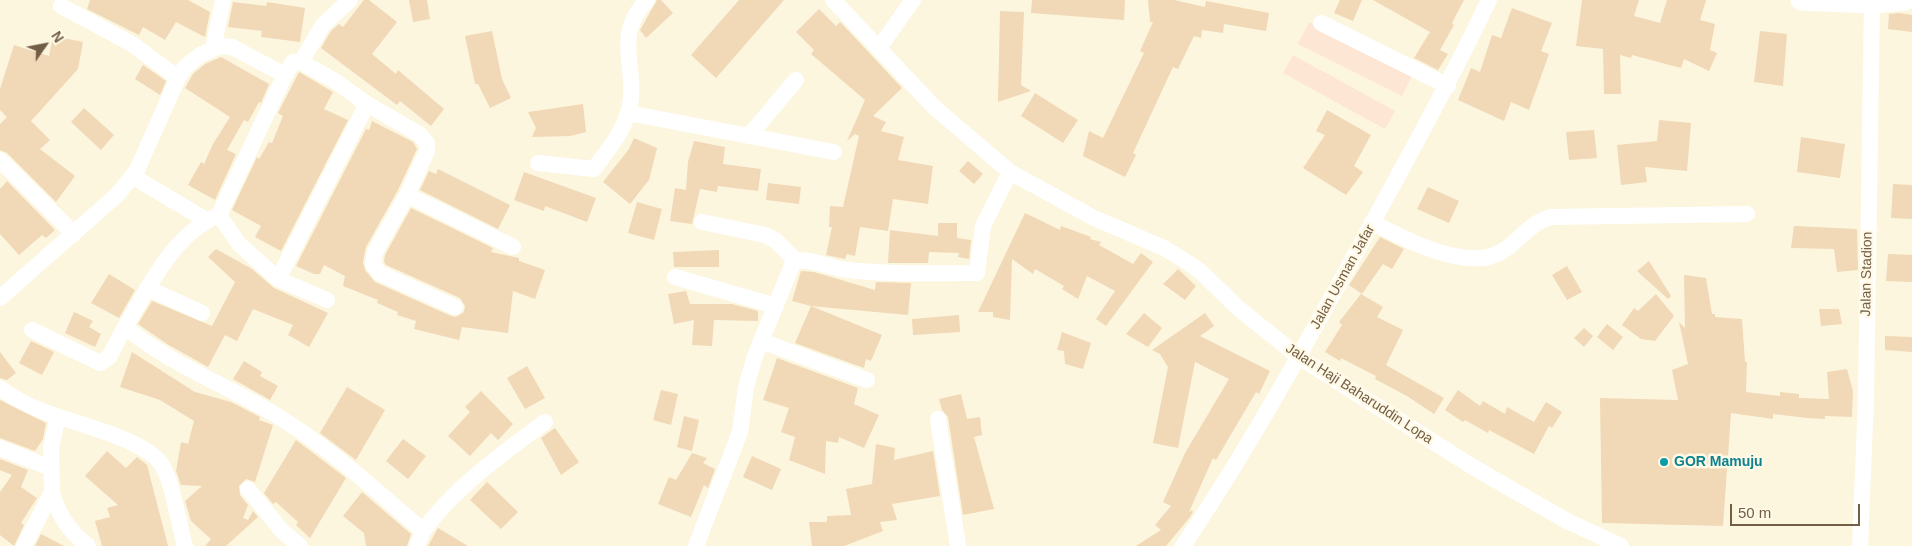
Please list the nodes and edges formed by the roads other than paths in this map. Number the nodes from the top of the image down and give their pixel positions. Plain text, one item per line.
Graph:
1 (223, 0) edge
2 (350, 0) edge
3 (647, 0) edge
4 (833, 0) edge
5 (913, 0) edge
6 (1490, 0) edge
7 (1801, 0) edge
8 (1905, 0) edge
9 (1872, 1) edge
10 (61, 6) dead end
11 (1321, 23) dead end
12 (879, 48) junction
13 (213, 49) junction
14 (301, 62) junction
15 (285, 75) junction
16 (178, 78) junction
17 (796, 80) dead end
18 (1448, 86) junction
19 (367, 104) junction
20 (628, 113) junction
21 (749, 136) junction
22 (834, 152) dead end
23 (0, 160) edge
24 (538, 163) dead end
25 (1010, 172) junction
26 (132, 176) junction
27 (408, 195) junction
28 (1747, 214) dead end
29 (212, 218) junction
30 (702, 222) dead end
31 (1372, 222) junction
32 (74, 234) junction
33 (513, 247) dead end
34 (796, 261) junction
35 (675, 277) dead end
36 (278, 279) junction
37 (147, 288) junction
38 (0, 298) edge
39 (326, 300) dead end
40 (776, 306) junction
41 (455, 307) dead end
42 (202, 313) dead end
43 (125, 327) junction
44 (32, 330) dead end
45 (761, 341) junction
46 (1299, 357) junction
47 (867, 380) dead end
48 (0, 388) edge
49 (58, 417) junction
50 (938, 419) dead end
51 (545, 422) dead end
52 (0, 448) edge
53 (51, 468) junction
54 (248, 489) dead end
55 (52, 492) junction
56 (420, 538) edge
57 (24, 546) edge
58 (88, 546) edge
59 (184, 546) edge
60 (300, 546) edge
61 (696, 546) edge
62 (958, 546) edge
63 (1183, 546) edge
64 (1621, 546) edge
65 (1860, 546) edge

1 - 13 street
2 - 14 street
3 - 20 street
4 - 12 street, Jalan Haji Baharuddin Lopa
5 - 12 street
6 - 18 street, Jalan Usman Jafar
7 - 9 street
8 - 9 street
9 - 65 street, Jalan Stadion
10 - 16 street
11 - 18 street
12 - 25 street, Jalan Haji Baharuddin Lopa
13 - 15 street
13 - 16 street
14 - 15 street
14 - 19 street
15 - 29 street
16 - 26 street
17 - 21 street
18 - 31 street, Jalan Usman Jafar
19 - 27 street
19 - 36 street
20 - 21 street
20 - 24 street
21 - 22 street
23 - 32 street
25 - 34 street
25 - 46 street, Jalan Haji Baharuddin Lopa
26 - 29 street
26 - 32 street
27 - 33 street
27 - 41 street
28 - 31 street
29 - 36 street
29 - 37 street
30 - 34 street
31 - 46 street, Jalan Usman Jafar
32 - 38 street
34 - 40 street
35 - 40 street
36 - 39 street
37 - 42 street
37 - 43 street
40 - 45 street
43 - 44 street
43 - 56 street
45 - 47 street
45 - 61 street
46 - 63 street, Jalan Usman Jafar
46 - 64 street, Jalan Haji Baharuddin Lopa
48 - 49 street
49 - 53 street
49 - 59 street
50 - 62 street
51 - 56 street
52 - 53 street
53 - 55 street
54 - 60 street
55 - 57 street
55 - 58 street

